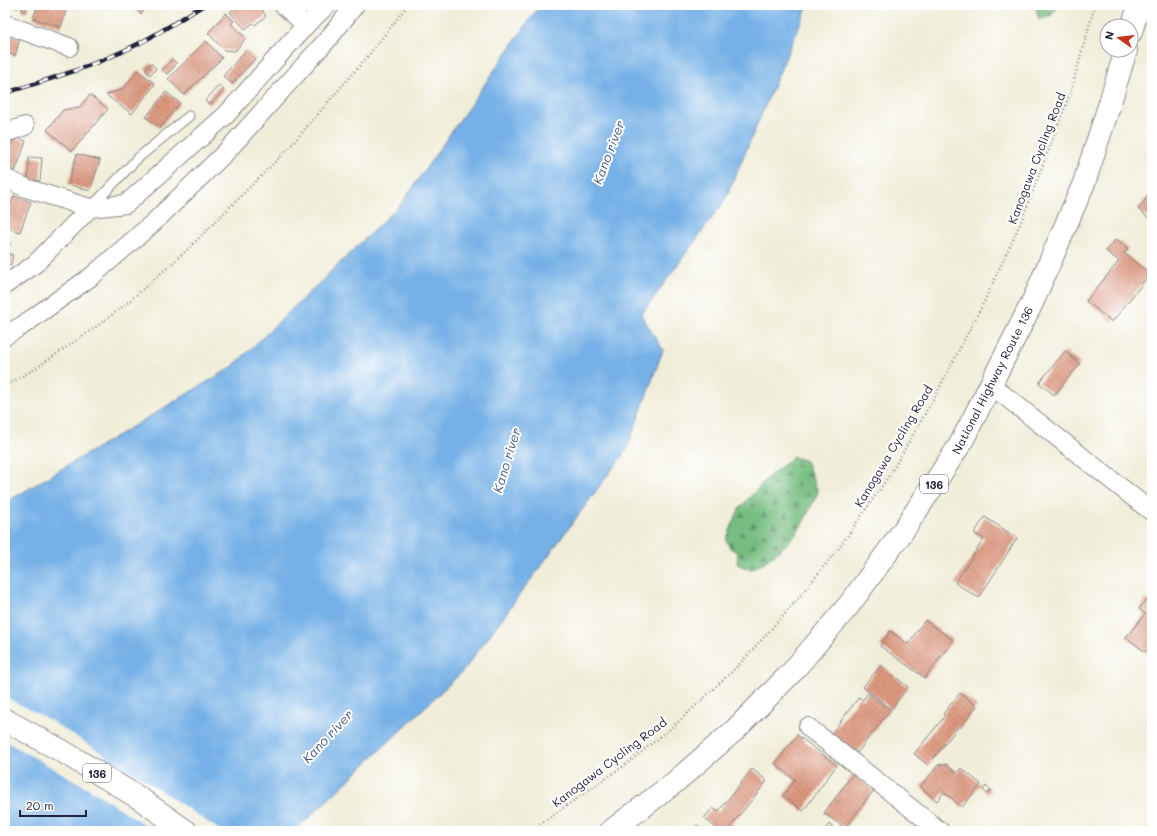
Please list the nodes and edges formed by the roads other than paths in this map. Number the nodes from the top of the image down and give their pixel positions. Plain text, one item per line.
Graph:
1 (283, 5) edge
2 (327, 5) edge
3 (355, 5) edge
4 (1139, 5) edge
5 (1135, 18) edge
6 (5, 24) edge
7 (306, 25) junction
8 (69, 47) dead end
9 (1124, 58) edge
10 (189, 116) dead end
11 (25, 126) dead end
12 (5, 133) edge
13 (5, 178) edge
14 (90, 208) junction
15 (5, 285) edge
16 (5, 336) edge
17 (991, 385) junction
18 (1152, 512) edge
19 (5, 720) edge
20 (808, 727) dead end
21 (186, 831) edge
22 (611, 831) edge
23 (940, 831) edge

1 - 7 street
2 - 7 street
3 - 16 street
4 - 5 highway
6 - 8 street
7 - 14 street
9 - 17 highway, National Highway Route 136 / 136
10 - 14 lane
11 - 12 street
13 - 14 street
14 - 15 street
17 - 18 street
17 - 22 highway, National Highway Route 136 / 136
19 - 21 highway, 136
20 - 23 street

